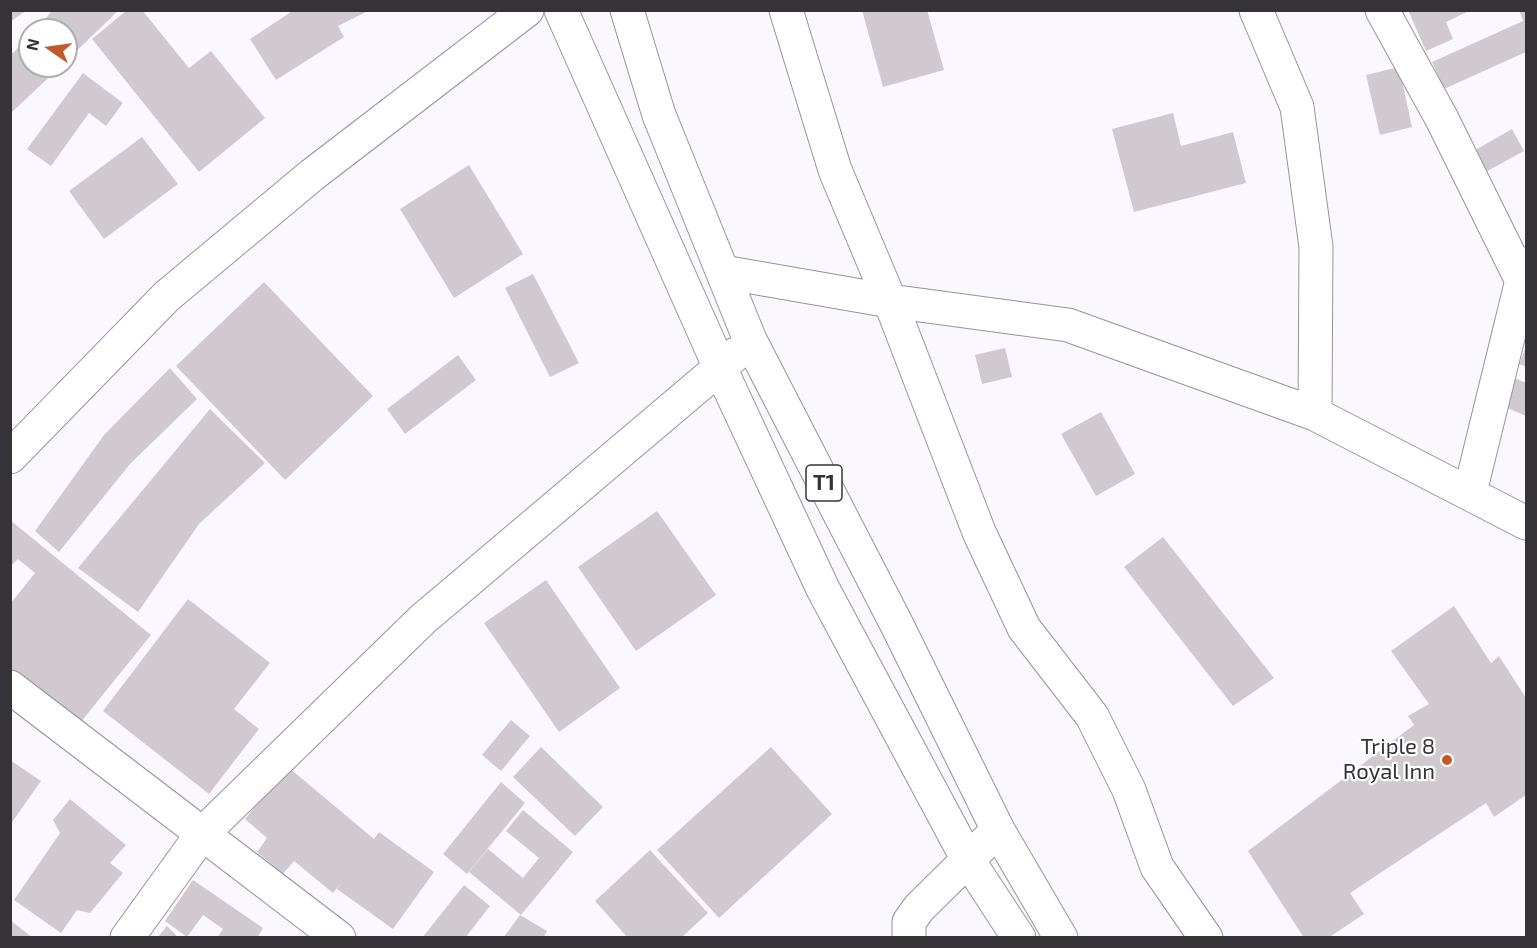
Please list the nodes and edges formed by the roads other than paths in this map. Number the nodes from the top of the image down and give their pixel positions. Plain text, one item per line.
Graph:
1 (527, 10) edge
2 (561, 10) edge
3 (786, 10) edge
4 (1256, 10) edge
5 (1382, 10) edge
6 (629, 11) edge
7 (1524, 271) edge
8 (723, 272) junction
9 (890, 301) junction
10 (750, 340) junction
11 (721, 370) junction
12 (1315, 414) junction
13 (10, 457) edge
14 (1470, 492) junction
15 (1527, 523) edge
16 (10, 687) edge
17 (998, 830) junction
18 (202, 834) junction
19 (968, 860) junction
20 (127, 938) edge
21 (339, 938) edge
22 (909, 938) edge
23 (1019, 938) edge
24 (1061, 938) edge
25 (1206, 938) edge

1 - 13 main road
2 - 11 main road
3 - 9 main road
4 - 12 main road
5 - 7 main road
6 - 8 main road, T1
7 - 14 main road
8 - 9 main road
8 - 10 main road, T1
9 - 12 main road
9 - 25 main road
10 - 11 main road
10 - 17 main road, T1
11 - 18 main road
11 - 19 main road
12 - 14 main road
14 - 15 main road
16 - 18 main road
17 - 19 main road
17 - 24 main road, T1
18 - 20 main road
18 - 21 main road
19 - 22 main road
19 - 23 main road

